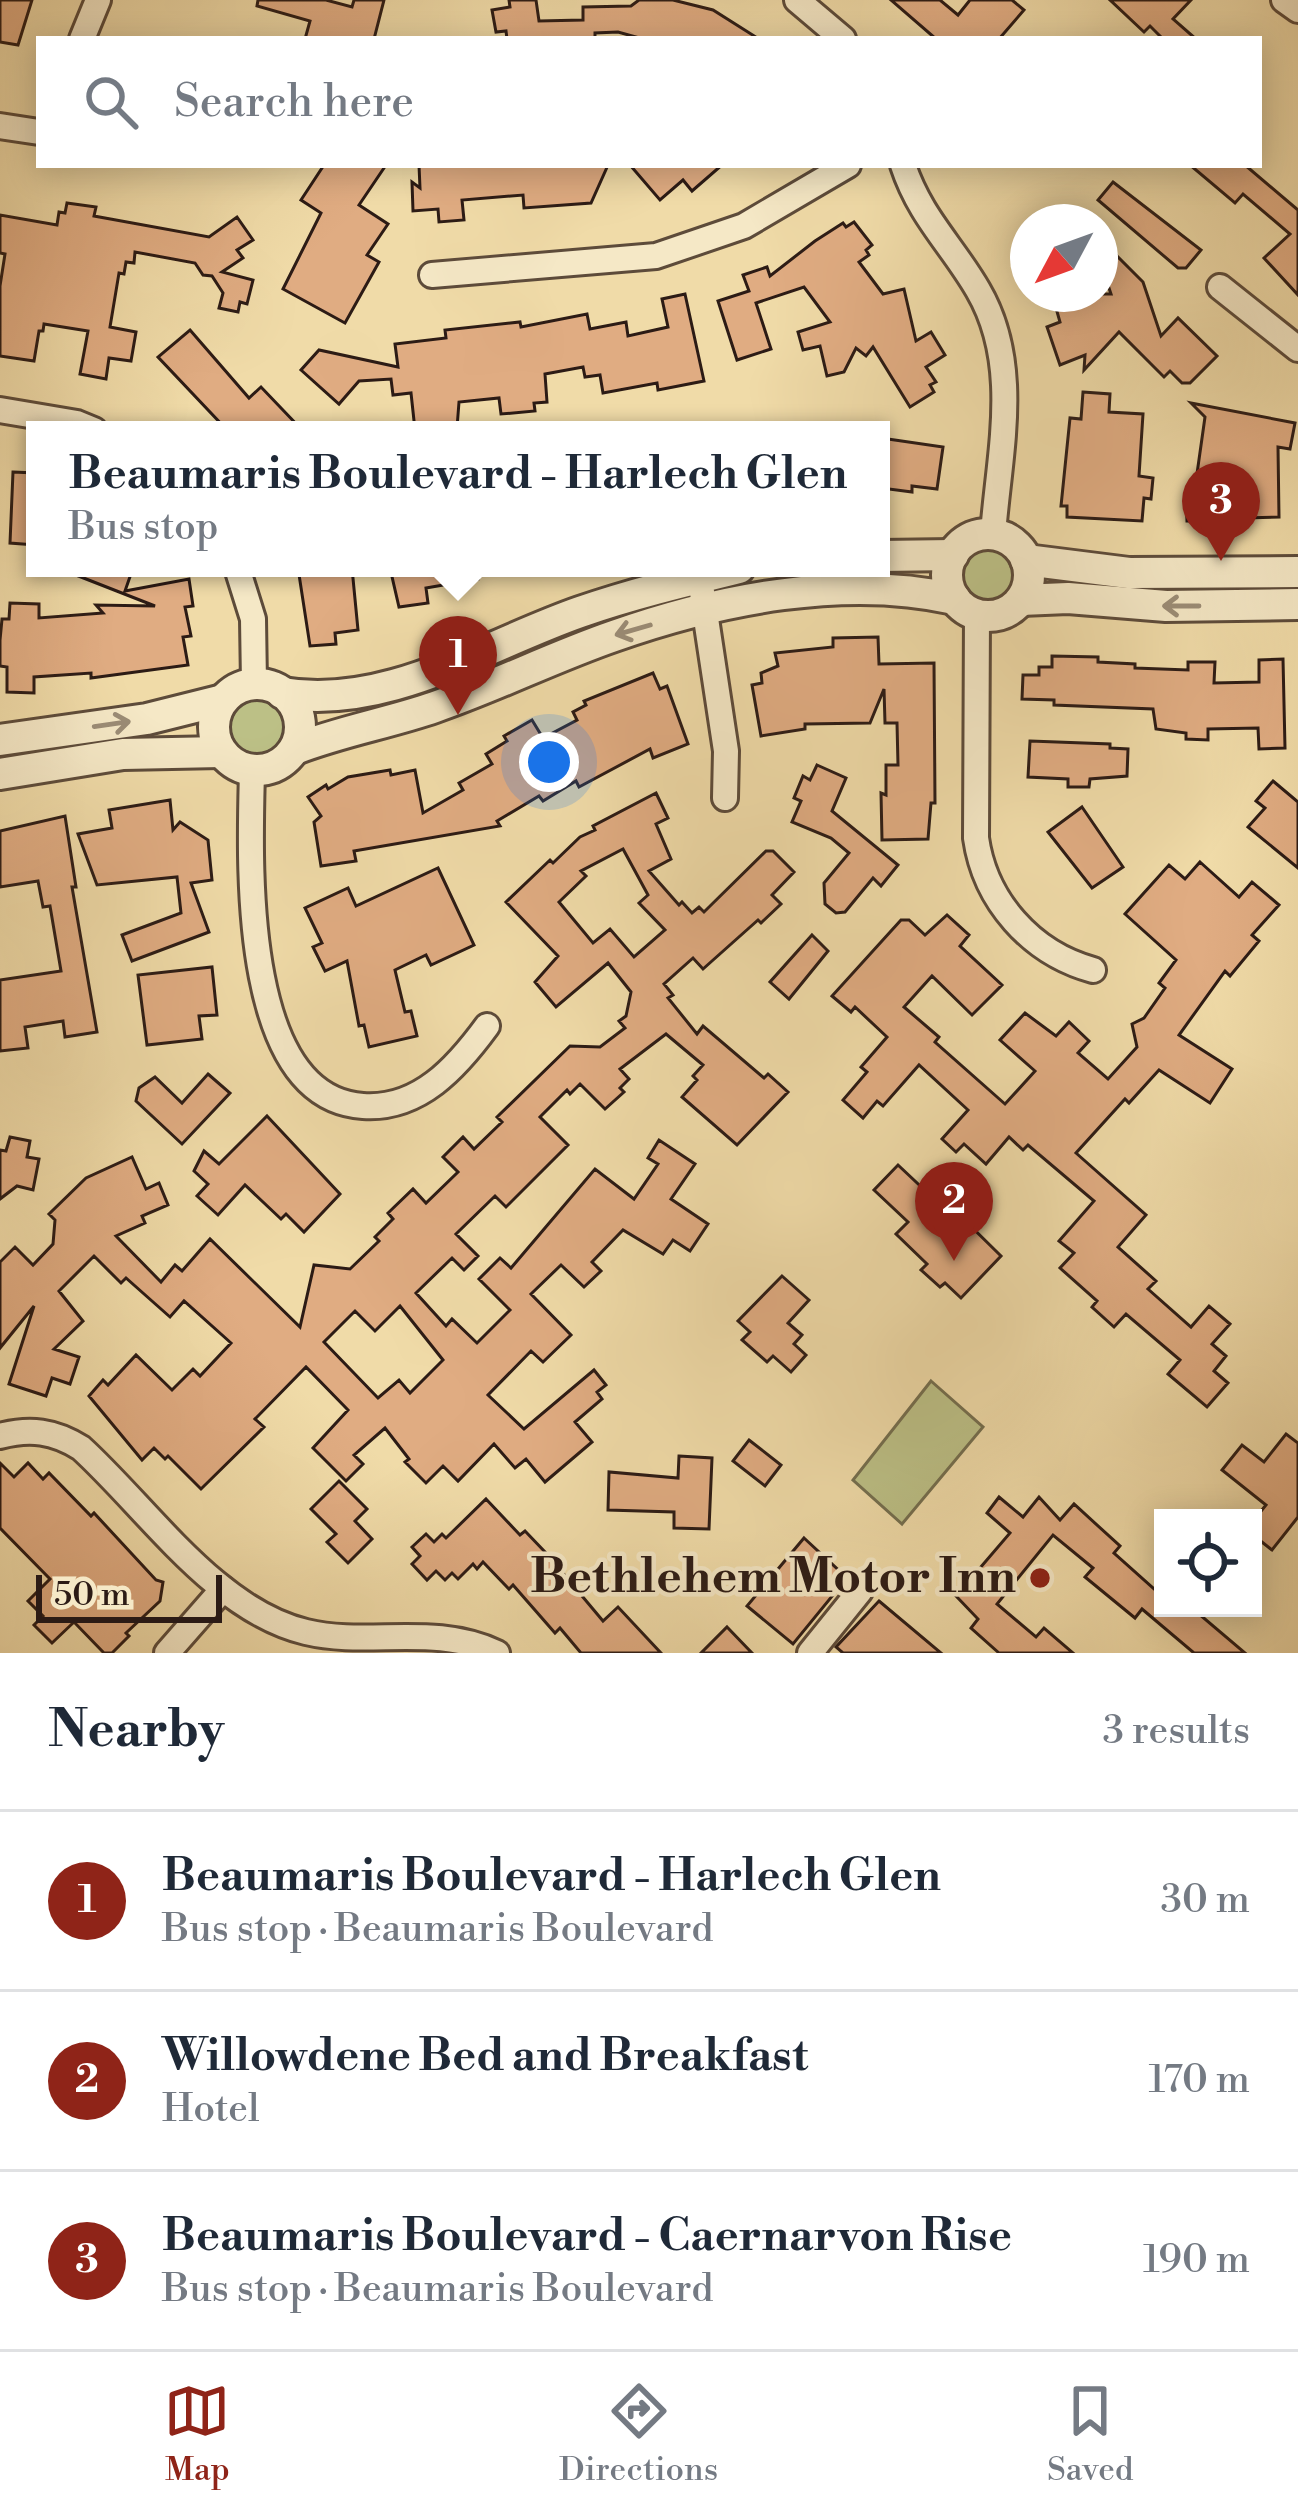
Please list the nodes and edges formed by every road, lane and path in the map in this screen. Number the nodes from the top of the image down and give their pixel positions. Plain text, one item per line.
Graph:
1 (98, 0) edge
2 (797, 0) edge
3 (1284, 0) edge
4 (1298, 10) edge
5 (83, 36) edge
6 (839, 36) edge
7 (0, 126) edge
8 (36, 130) edge
9 (843, 168) edge
10 (904, 168) edge
11 (432, 274) dead end
12 (1220, 287) dead end
13 (1298, 349) edge
14 (0, 410) edge
15 (65, 421) edge
16 (993, 534) junction
17 (952, 555) junction
18 (890, 556) edge
19 (1026, 560) junction
20 (1298, 572) edge
21 (240, 577) edge
22 (703, 577) edge
23 (699, 578) junction
24 (1021, 600) junction
25 (1298, 604) edge
26 (966, 607) junction
27 (705, 610) junction
28 (268, 688) junction
29 (223, 700) junction
30 (0, 740) edge
31 (295, 749) junction
32 (221, 752) junction
33 (251, 770) junction
34 (0, 774) edge
35 (725, 798) dead end
36 (1093, 970) dead end
37 (488, 1025) dead end
38 (0, 1436) edge
39 (223, 1588) junction
40 (860, 1591) dead end
41 (167, 1653) edge
42 (496, 1653) edge
43 (810, 1653) edge

1 - 5 street
2 - 6 street
3 - 4 street
7 - 8 street
9 - 11 street
10 - 16 street
12 - 13 street
14 - 15 street
16 - 17 street
16 - 19 street
17 - 18 street
17 - 26 street
19 - 20 street
19 - 24 street
21 - 28 street
22 - 23 street
23 - 27 street
23 - 28 street
25 -> 24 street
24 - 26 street
26 - 27 street
26 - 36 street
27 -> 31 street
27 - 35 street
28 - 29 street
28 - 31 street
30 -> 29 street
29 - 32 street
31 - 33 street
32 - 33 street
32 - 34 street
33 - 37 street
38 - 39 street
39 - 41 street
39 - 42 street
40 - 43 street

